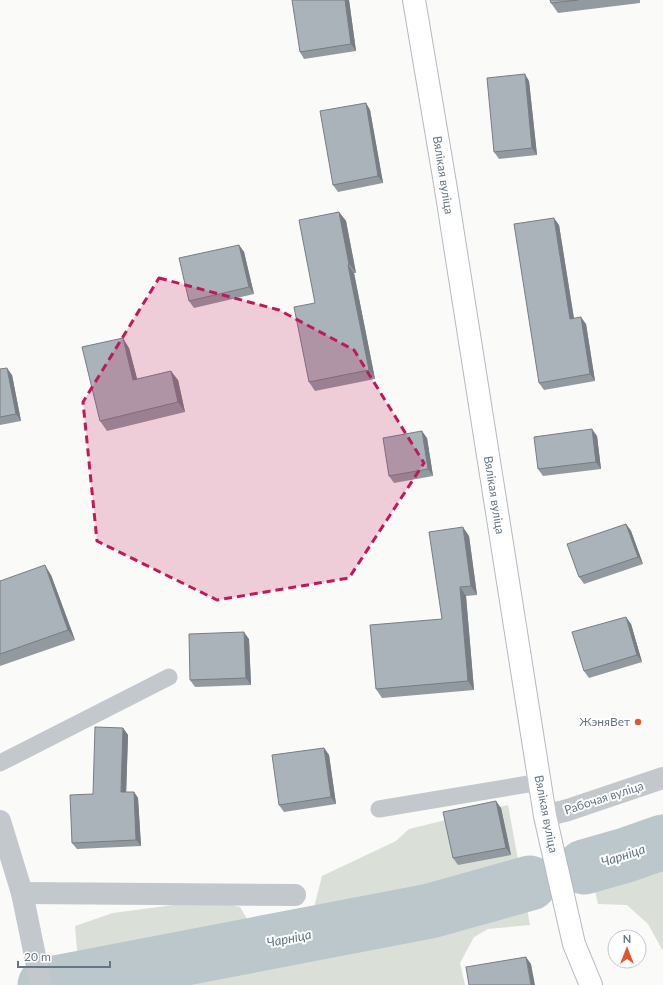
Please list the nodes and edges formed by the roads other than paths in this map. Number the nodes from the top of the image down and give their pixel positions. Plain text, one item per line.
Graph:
1 (414, 0) edge
2 (169, 676) dead end
3 (0, 763) edge
4 (663, 778) edge
5 (540, 782) junction
6 (379, 809) dead end
7 (545, 816) junction
8 (0, 821) edge
9 (22, 893) junction
10 (295, 895) dead end
11 (40, 985) edge
12 (591, 985) edge

1 - 5 main road, Вялікая вуліца
2 - 3 lane
4 - 7 street, Рабочая вуліца
5 - 6 lane
5 - 7 main road, Вялікая вуліца
7 - 12 main road, Вялікая вуліца
8 - 9 street
9 - 10 street
9 - 11 street

